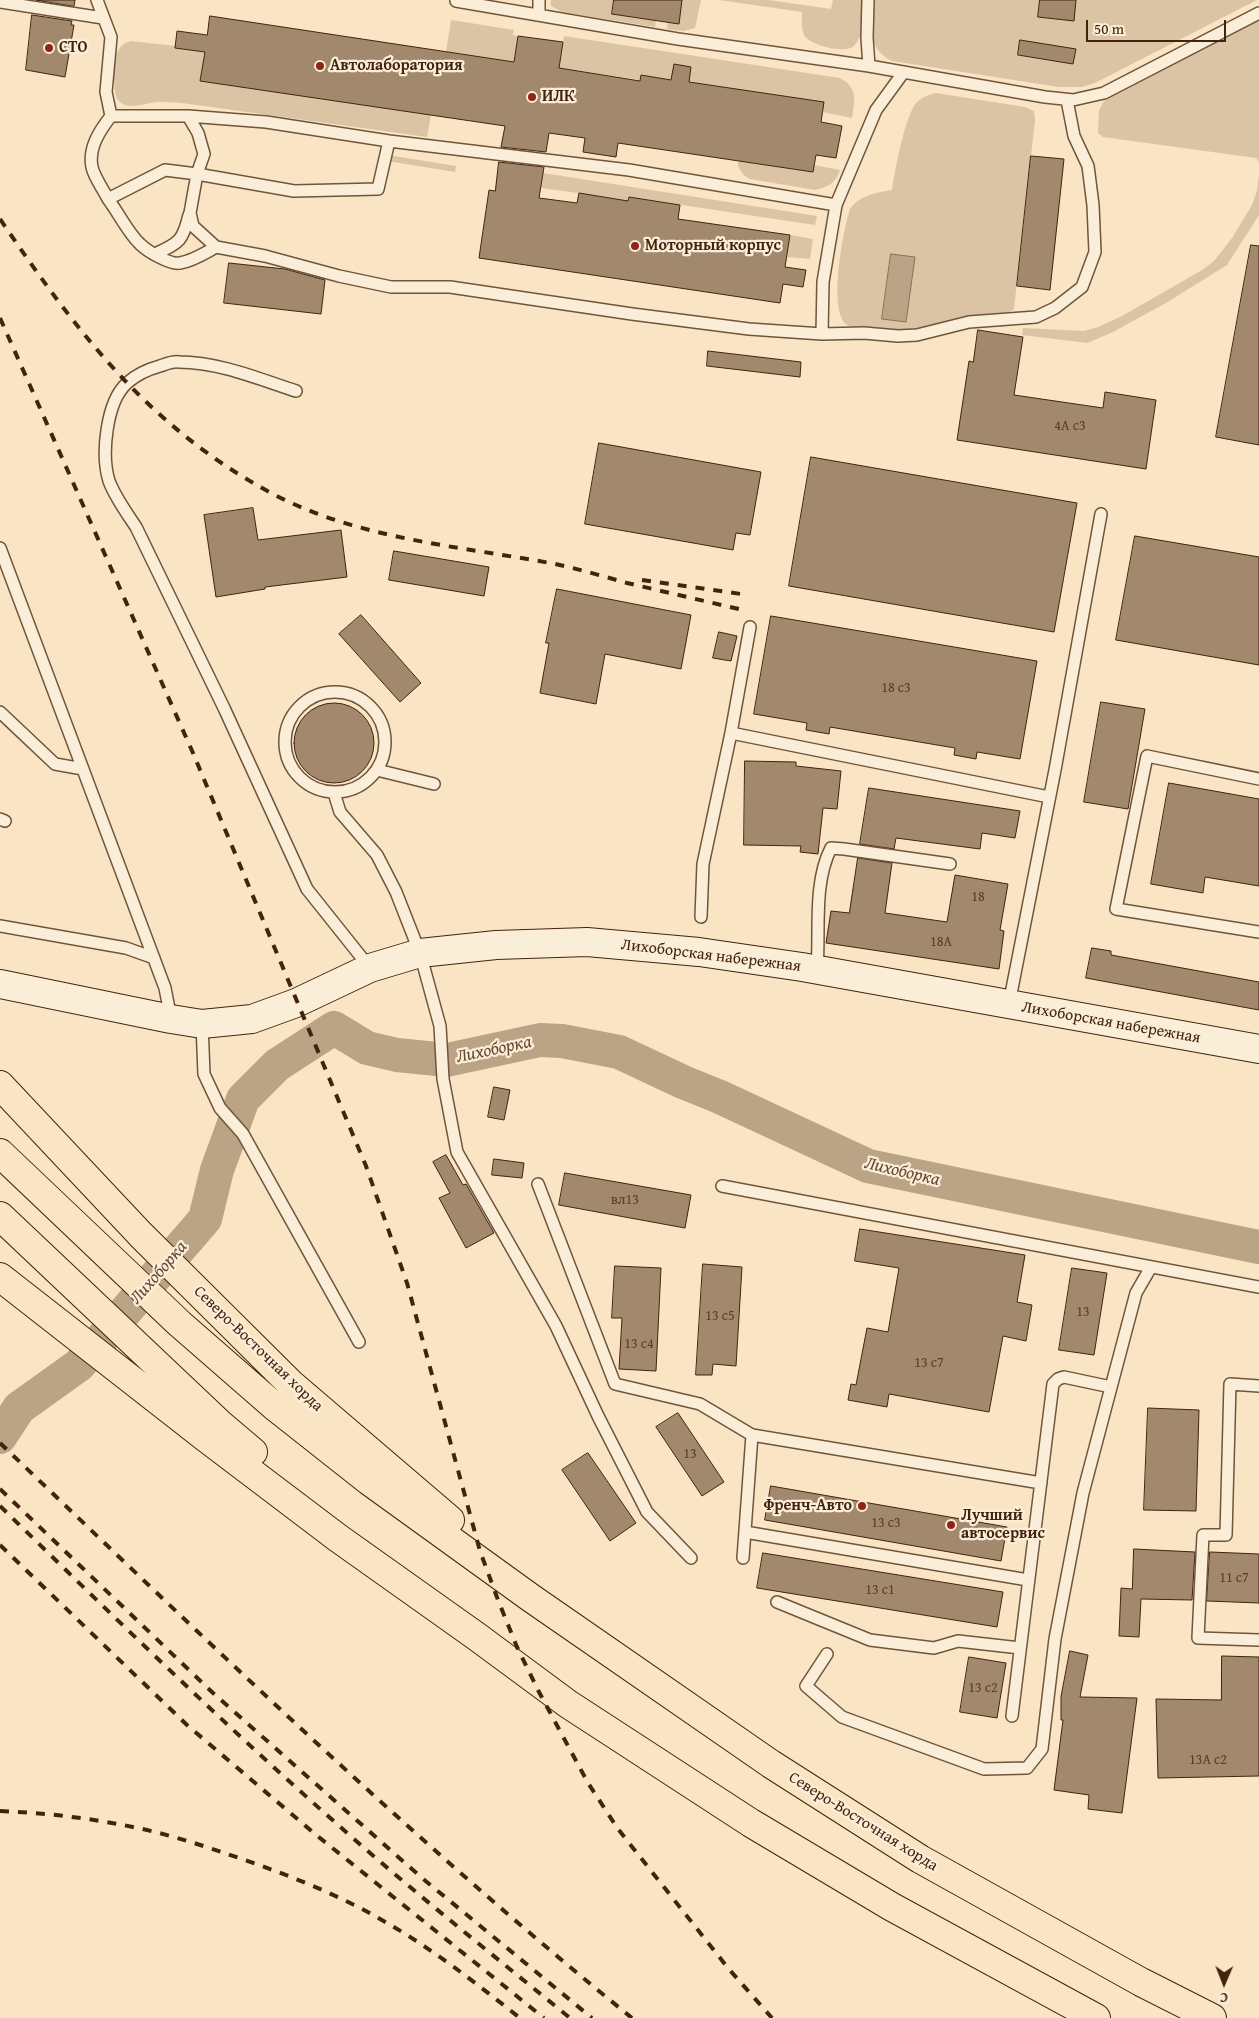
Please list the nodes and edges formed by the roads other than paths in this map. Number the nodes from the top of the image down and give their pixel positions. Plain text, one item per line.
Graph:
1 (97, 0) edge
2 (456, 0) edge
3 (539, 0) edge
4 (868, 0) edge
5 (0, 2) edge
6 (1259, 13) edge
7 (539, 14) junction
8 (103, 18) junction
9 (869, 66) junction
10 (903, 73) junction
11 (1067, 100) junction
12 (111, 116) junction
13 (188, 116) junction
14 (389, 141) junction
15 (198, 174) junction
16 (108, 199) junction
17 (836, 205) junction
18 (190, 214) junction
19 (216, 247) junction
20 (155, 254) junction
21 (822, 334) junction
22 (296, 391) dead end
23 (1100, 514) dead end
24 (0, 548) edge
25 (750, 627) dead end
26 (0, 712) edge
27 (731, 733) junction
28 (83, 769) junction
29 (377, 770) junction
30 (1259, 779) edge
31 (434, 784) dead end
32 (334, 793) junction
33 (1049, 797) junction
34 (950, 864) dead end
35 (701, 917) dead end
36 (0, 926) edge
37 (1259, 932) edge
38 (420, 953) junction
39 (154, 958) junction
40 (370, 968) junction
41 (817, 970) junction
42 (0, 984) edge
43 (1009, 1004) junction
44 (171, 1019) junction
45 (202, 1024) junction
46 (1259, 1049) edge
47 (0, 1085) edge
48 (0, 1153) edge
49 (538, 1184) dead end
50 (722, 1186) dead end
51 (0, 1216) edge
52 (1151, 1267) junction
53 (0, 1277) edge
54 (1259, 1288) edge
55 (359, 1342) dead end
56 (1259, 1386) edge
57 (1111, 1387) junction
58 (213, 1431) junction
59 (752, 1435) junction
60 (1040, 1483) junction
61 (745, 1532) junction
62 (691, 1558) dead end
63 (743, 1558) dead end
64 (1028, 1580) junction
65 (531, 1598) junction
66 (777, 1602) dead end
67 (1259, 1640) edge
68 (1020, 1648) junction
69 (827, 1654) dead end
70 (1012, 1716) dead end
71 (1096, 2018) edge
72 (1212, 2018) edge

1 - 8 lane
2 - 7 lane
3 - 7 lane
4 - 9 lane
5 - 8 lane
6 - 11 lane
7 - 9 lane
8 - 12 lane
9 - 10 lane
10 - 11 lane
10 - 17 lane
11 - 21 lane
12 - 13 lane
12 - 16 lane
13 - 14 lane
13 - 15 lane
14 - 15 lane
14 - 17 lane
15 - 16 lane
15 - 18 lane
16 - 20 lane
17 - 21 lane
18 - 19 lane
18 - 20 lane
19 - 20 lane
19 - 21 lane
22 - 40 lane
23 - 33 lane
24 - 28 lane
25 - 27 lane
26 - 28 lane
27 - 33 lane
27 - 35 lane
28 - 39 lane
29 - 31 lane
29 - 32 lane
29 - 32 lane
30 - 37 lane
32 - 38 lane
33 - 43 lane
34 - 41 lane
36 - 39 lane
38 - 40 street, Лихоборская набережная
38 - 41 street, Лихоборская набережная
38 - 62 lane
39 - 44 lane
40 - 45 street, Лихоборская набережная
41 - 43 street, Лихоборская набережная
42 - 44 street, Лихоборская набережная
43 - 46 street, Лихоборская набережная
44 - 45 street, Лихоборская набережная
45 - 55 lane
47 - 65 main road, Северо-Восточная хорда
48 - 65 main road, Северо-Восточная хорда
49 - 59 lane
50 - 52 lane
51 - 58 main road
52 - 54 lane
52 - 57 lane
53 - 58 main road
56 - 67 lane
57 - 60 lane
57 - 69 lane
58 - 71 main road
59 - 60 lane
59 - 61 lane
60 - 64 lane
61 - 63 lane
61 - 64 lane
64 - 68 lane
65 - 72 main road, Северо-Восточная хорда
66 - 68 lane
68 - 70 lane

